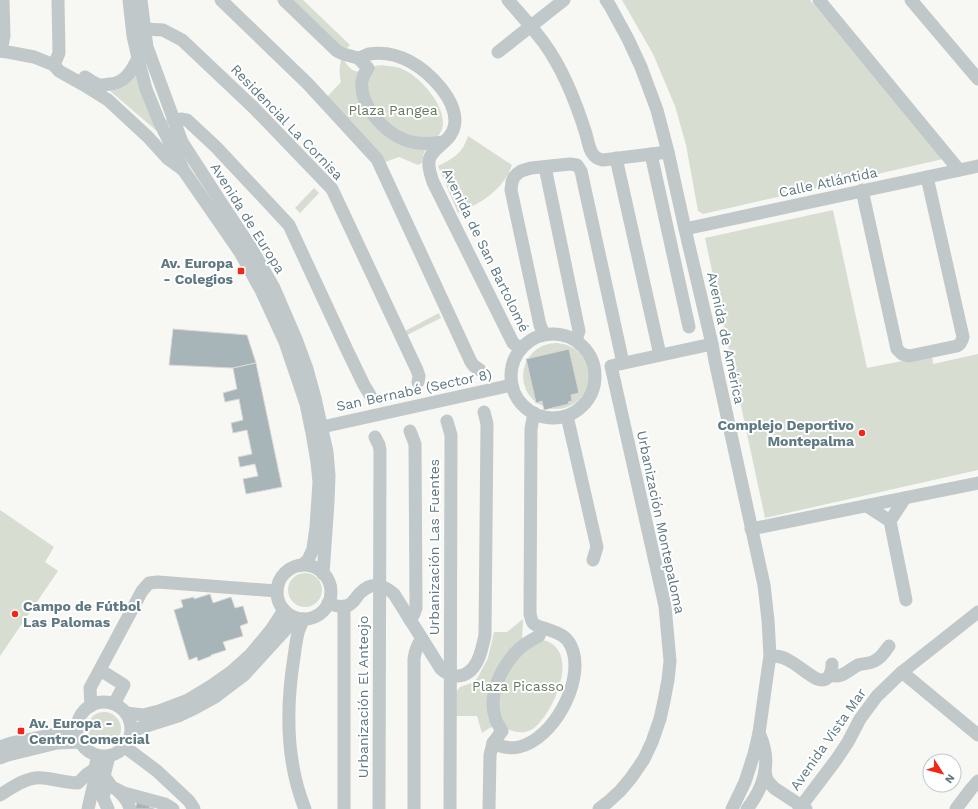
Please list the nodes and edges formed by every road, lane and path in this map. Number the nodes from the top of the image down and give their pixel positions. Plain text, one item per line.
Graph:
1 (3, 0) edge
2 (58, 0) edge
3 (129, 0) edge
4 (141, 0) edge
5 (221, 0) edge
6 (284, 0) edge
7 (508, 0) edge
8 (564, 0) edge
9 (606, 0) edge
10 (819, 0) edge
11 (911, 0) edge
12 (530, 26) junction
13 (145, 29) junction
14 (1, 51) edge
15 (498, 52) dead end
16 (138, 58) junction
17 (358, 58) junction
18 (54, 65) junction
19 (978, 80) edge
20 (173, 120) junction
21 (444, 142) junction
22 (668, 152) junction
23 (652, 154) junction
24 (616, 158) junction
25 (978, 166) edge
26 (546, 167) junction
27 (959, 170) junction
28 (184, 171) junction
29 (927, 177) junction
30 (862, 190) junction
31 (685, 229) junction
32 (689, 327) dead end
33 (544, 334) junction
34 (576, 340) junction
35 (712, 344) junction
36 (521, 349) junction
37 (588, 351) junction
38 (660, 355) junction
39 (617, 364) junction
40 (480, 370) dead end
41 (418, 382) dead end
42 (512, 385) junction
43 (593, 391) junction
44 (370, 395) dead end
45 (484, 412) dead end
46 (534, 413) junction
47 (567, 416) junction
48 (447, 421) dead end
49 (322, 427) junction
50 (410, 431) dead end
51 (375, 437) dead end
52 (978, 484) edge
53 (905, 498) junction
54 (866, 506) junction
55 (890, 521) junction
56 (751, 530) junction
57 (593, 560) dead end
58 (302, 565) junction
59 (323, 574) junction
60 (379, 586) junction
61 (277, 591) junction
62 (906, 600) dead end
63 (328, 603) junction
64 (344, 606) junction
65 (284, 610) junction
66 (978, 612) edge
67 (300, 618) junction
68 (410, 620) junction
69 (541, 628) junction
70 (422, 639) junction
71 (272, 644) junction
72 (889, 646) dead end
73 (770, 656) junction
74 (293, 661) junction
75 (100, 670) junction
76 (902, 672) junction
77 (450, 675) junction
78 (114, 704) junction
79 (91, 706) junction
80 (126, 713) junction
81 (78, 725) junction
82 (759, 733) junction
83 (978, 735) edge
84 (128, 741) junction
85 (80, 742) junction
86 (493, 743) junction
87 (0, 747) edge
88 (96, 755) junction
89 (109, 756) junction
90 (0, 758) edge
91 (765, 772) junction
92 (100, 773) junction
93 (978, 781) edge
94 (774, 788) junction
95 (116, 789) junction
96 (758, 793) junction
97 (0, 794) edge
98 (104, 805) edge
99 (802, 808) edge
100 (88, 809) edge
101 (130, 809) edge
102 (173, 809) edge
103 (194, 809) edge
104 (305, 809) edge
105 (344, 809) edge
106 (379, 809) edge
107 (414, 809) edge
108 (450, 809) edge
109 (489, 809) edge
110 (599, 809) edge
111 (732, 809) edge
112 (747, 809) edge
113 (956, 809) edge

1 - 14 street
2 - 18 street
3 - 16 street, Avenida de Europa
4 - 13 street, Avenida de Europa
5 - 40 street
6 - 17 street
7 - 12 street
8 - 12 street
9 - 22 street, Avenida de América
10 - 27 street
11 - 19 street
12 - 15 street
12 - 24 street
13 - 20 street, Avenida de Europa
13 - 41 street, Residencial La Cornisa
14 - 18 street
16 - 18 street
16 - 28 street, Avenida de Europa
17 - 21 street
17 - 21 street, Avenida de San Bartolomé
18 - 28 street
20 - 44 street
20 - 49 street, Avenida de Europa
21 - 36 street, Avenida de San Bartolomé
22 - 23 street
22 - 31 street, Avenida de América
23 - 24 street
23 - 32 street
24 - 38 street
25 - 27 street, Calle Atlántida
26 - 33 street, Urbanización Montepaloma
26 - 34 street
26 - 39 street, Urbanización Montepaloma
27 - 29 street, Calle Atlántida
28 - 58 street, Avenida de Europa
29 - 30 street, Calle Atlántida
29 - 30 street
30 - 31 street, Calle Atlántida
31 - 35 street, Avenida de América
33 - 34 street, San Bernabé (Sector 8)
33 - 36 street, San Bernabé (Sector 8)
34 - 37 street, San Bernabé (Sector 8)
35 - 38 street
35 - 56 street, Avenida de América
36 - 42 street, San Bernabé (Sector 8)
37 - 39 street
37 - 43 street, San Bernabé (Sector 8)
38 - 39 street
39 - 43 street
39 - 110 street, Urbanización Montepaloma
42 - 46 street, San Bernabé (Sector 8)
42 - 49 street, San Bernabé (Sector 8)
43 - 47 street, San Bernabé (Sector 8)
45 - 77 street
46 - 47 street, San Bernabé (Sector 8)
46 - 69 street
47 - 57 street
48 - 77 street, Urbanización Las Fuentes
49 - 59 street, Avenida de Europa
50 - 68 street, Urbanización Las Fuentes
51 - 60 street
52 - 53 street
53 - 54 street
53 - 55 street
54 - 55 street
54 - 56 street
55 - 62 street
56 - 73 street, Avenida de América
58 - 59 street
58 - 61 street
59 - 63 street
60 - 64 street
60 - 68 street
60 - 106 street, Urbanización El Anteojo
61 - 65 street
61 - 75 street
63 - 64 street
63 - 67 street
64 - 105 street, Urbanización El Anteojo
65 - 67 street
65 - 80 street
66 - 76 street, Avenida Vista Mar
67 - 71 street
67 - 74 street
68 - 70 street
69 - 86 street
69 - 86 street
70 - 77 street
70 - 107 street
71 - 74 street
71 - 84 street
72 - 73 street
73 - 82 street, Avenida de América
74 - 104 street
75 - 78 street
75 - 79 street
76 - 83 street
76 - 99 street, Avenida Vista Mar
77 - 108 street
78 - 79 street
78 - 80 street
79 - 81 street
80 - 84 street
81 - 85 street
81 - 87 street
82 - 91 street
82 - 111 street, Avenida de América
84 - 89 street
84 - 103 street
85 - 88 street
85 - 90 street
86 - 109 street
88 - 89 street
88 - 92 street
89 - 92 street
91 - 94 street
91 - 96 street
92 - 95 street
92 - 97 street
92 - 98 street
92 - 100 street
93 - 113 street
94 - 96 street
94 - 99 street
95 - 101 street
95 - 102 street
96 - 112 street

